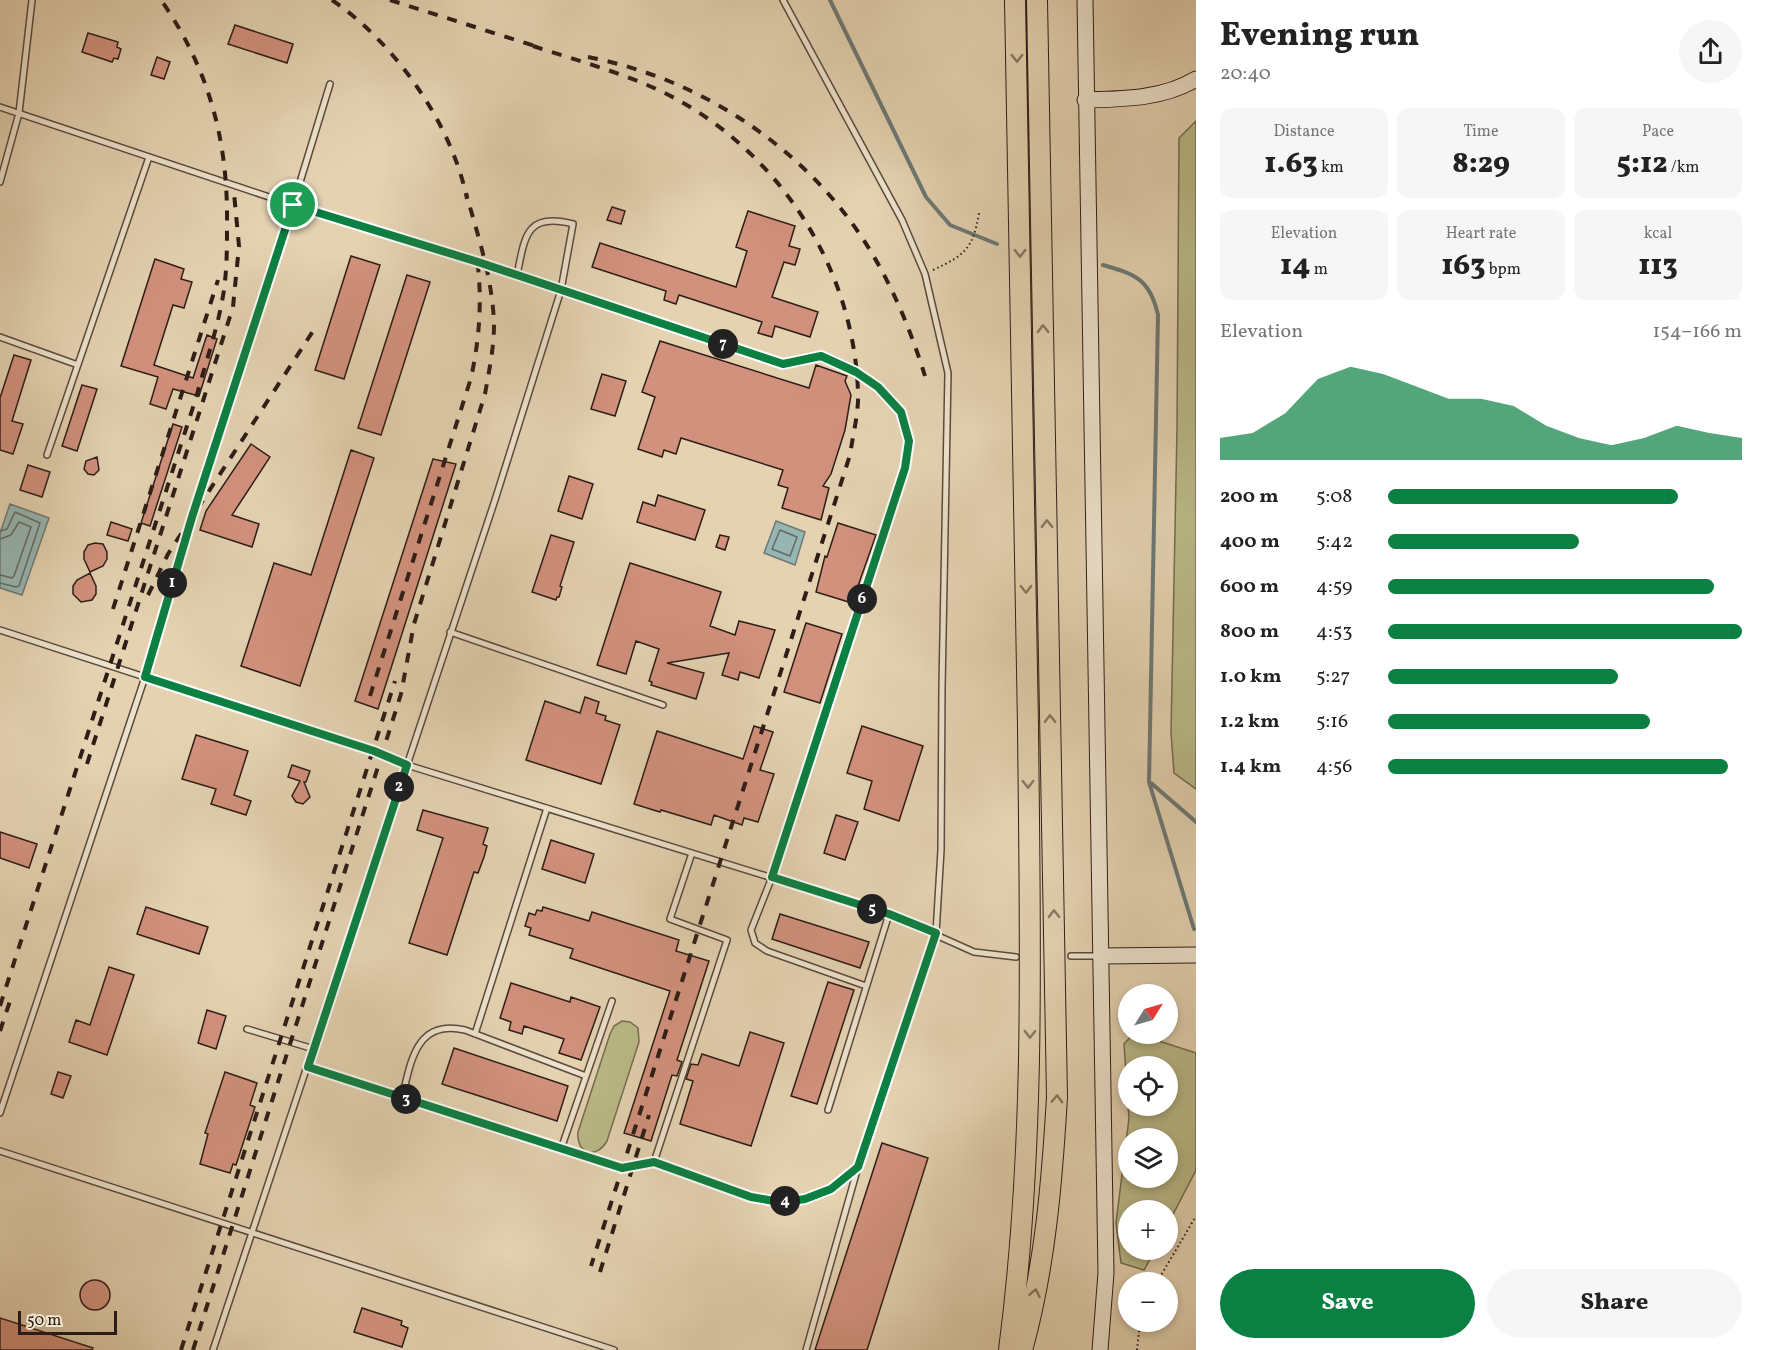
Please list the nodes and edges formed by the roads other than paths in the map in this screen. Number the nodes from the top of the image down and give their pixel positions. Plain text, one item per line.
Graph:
1 (32, 0) edge
2 (783, 0) edge
3 (1016, 0) edge
4 (1037, 0) edge
5 (1085, 0) edge
6 (1196, 79) edge
7 (330, 84) dead end
8 (1085, 100) junction
9 (0, 107) edge
10 (19, 113) junction
11 (149, 157) junction
12 (0, 182) edge
13 (293, 205) junction
14 (517, 274) junction
15 (561, 290) junction
16 (0, 337) edge
17 (78, 365) junction
18 (47, 455) dead end
19 (0, 630) edge
20 (450, 632) junction
21 (145, 677) junction
22 (663, 705) dead end
23 (407, 765) junction
24 (547, 808) junction
25 (692, 853) junction
26 (772, 877) junction
27 (889, 914) junction
28 (936, 933) junction
29 (1196, 955) edge
30 (1071, 956) dead end
31 (1101, 956) junction
32 (1016, 957) dead end
33 (866, 986) junction
34 (612, 1001) dead end
35 (247, 1029) dead end
36 (475, 1034) junction
37 (314, 1049) junction
38 (308, 1067) junction
39 (586, 1076) junction
40 (402, 1098) junction
41 (828, 1110) dead end
42 (0, 1113) edge
43 (561, 1149) junction
44 (0, 1151) edge
45 (654, 1162) junction
46 (858, 1167) junction
47 (254, 1232) junction
48 (213, 1350) edge
49 (614, 1350) edge
50 (806, 1350) edge
51 (1009, 1350) edge
52 (1022, 1350) edge
53 (1100, 1350) edge

1 - 10 lane
2 - 28 lane
3 -> 51 highway
52 -> 4 highway
5 - 8 street
6 - 8 street
7 - 13 lane
8 - 31 street
9 - 10 lane
10 - 11 lane
10 - 12 lane
11 - 13 lane
11 - 17 lane
13 - 14 lane
13 - 21 lane
14 - 15 lane
14 - 15 lane
15 - 20 lane
15 - 26 lane
16 - 17 lane
17 - 18 lane
19 - 21 lane
20 - 22 lane
20 - 23 lane
21 - 23 lane
21 - 42 lane
23 - 24 lane
23 - 37 lane
24 - 25 lane
24 - 36 lane
25 - 26 lane
25 - 45 lane
26 - 27 lane
26 - 33 lane
27 - 28 lane
27 - 33 lane
28 - 32 lane
28 - 46 lane
29 - 31 street
30 - 31 lane
31 - 53 street
33 - 41 lane
34 - 39 lane
35 - 37 lane
36 - 39 lane
36 - 40 lane
37 - 38 lane
38 - 40 lane
38 - 47 lane
39 - 43 lane
40 - 43 lane
43 - 45 lane
44 - 47 lane
45 - 46 lane
46 - 50 lane
47 - 48 lane
47 - 49 lane

